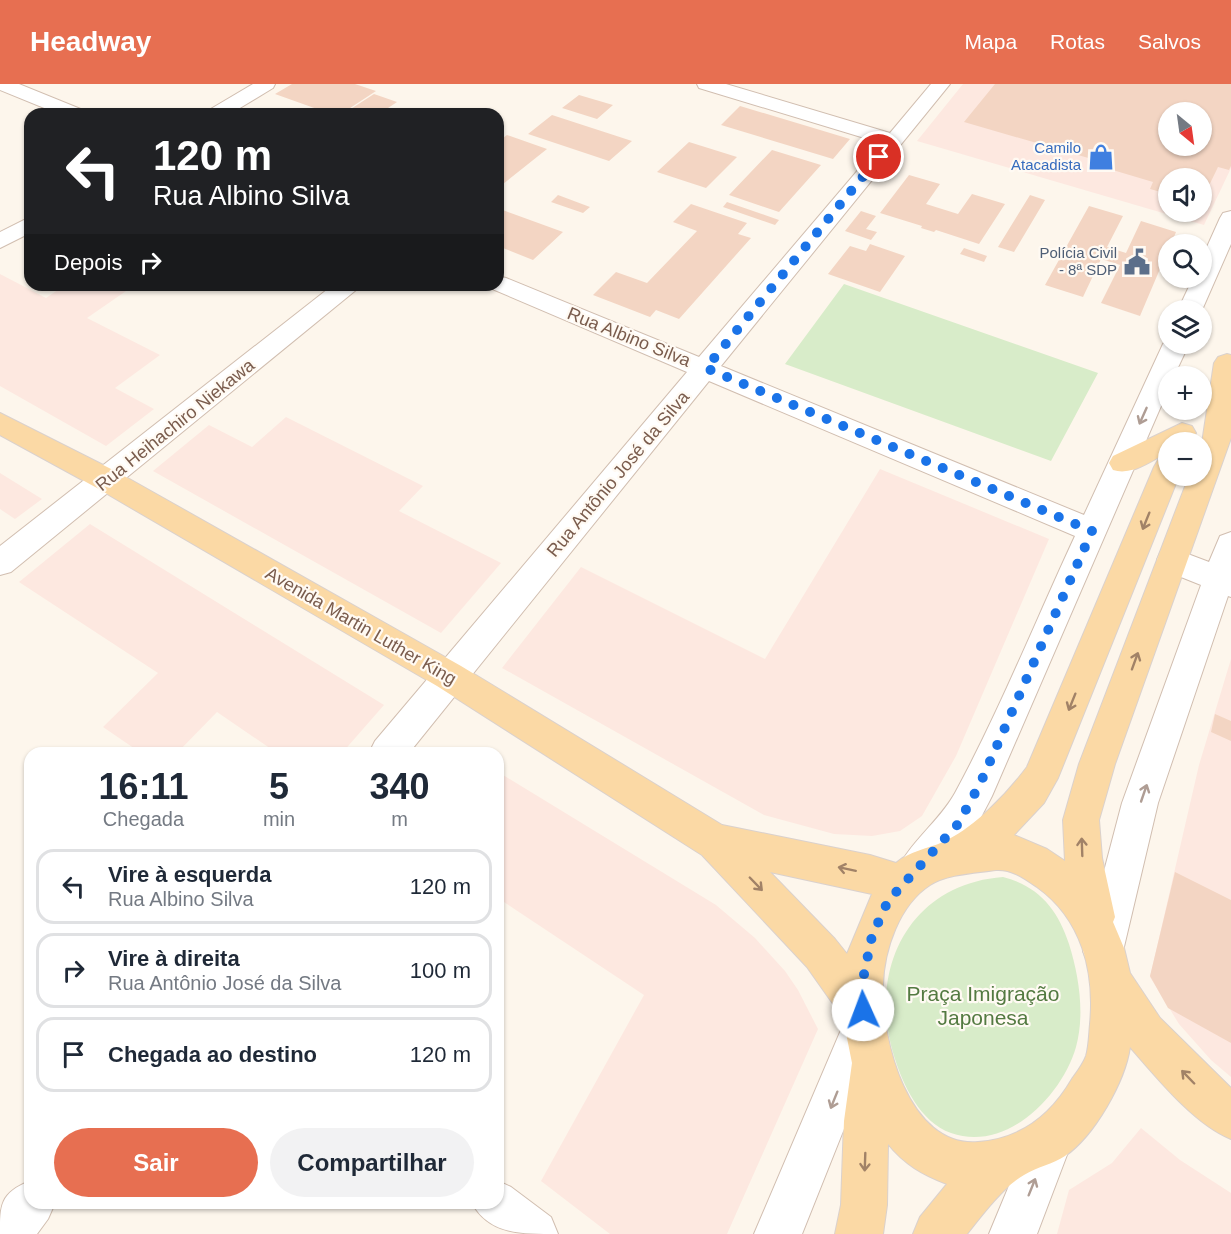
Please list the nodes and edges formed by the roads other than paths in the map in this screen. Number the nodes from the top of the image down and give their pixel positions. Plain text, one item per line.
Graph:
1 (2, 84) edge
2 (266, 84) edge
3 (706, 84) edge
4 (941, 84) edge
5 (61, 108) edge
6 (226, 108) edge
7 (893, 140) junction
8 (1231, 218) edge
9 (24, 227) edge
10 (0, 241) edge
11 (504, 285) edge
12 (341, 291) edge
13 (1194, 300) edge
14 (1172, 354) edge
15 (1229, 358) edge
16 (706, 368) junction
17 (1212, 386) edge
18 (0, 423) edge
19 (1158, 448) edge
20 (1123, 463) junction
21 (107, 480) junction
22 (1160, 486) edge
23 (1092, 531) junction
24 (1231, 544) edge
25 (1172, 560) junction
26 (0, 563) edge
27 (1225, 582) edge
28 (449, 676) junction
29 (392, 747) edge
30 (715, 842) junction
31 (923, 872) junction
32 (1104, 953) junction
33 (867, 1033) junction
34 (1231, 1117) edge
35 (1051, 1139) junction
36 (1007, 1159) junction
37 (27, 1209) edge
38 (503, 1209) edge
39 (7, 1234) edge
40 (534, 1234) edge
41 (778, 1234) edge
42 (859, 1234) edge
43 (937, 1234) edge
44 (1013, 1234) edge

1 - 5 street
2 - 6 street
3 - 7 street
4 - 7 street, Rua Antônio José da Silva
7 - 16 street, Rua Antônio José da Silva
8 - 13 street
9 - 10 street
11 - 16 street, Rua Albino Silva
12 - 21 street, Rua Heihachiro Niekawa
14 -> 20 street
15 - 17 main road
15 - 25 main road
16 - 23 street, Rua Albino Silva
16 - 28 street, Rua Antônio José da Silva
18 - 21 main road, Avenida Martin Luther King
19 - 20 main road
20 - 23 street
21 - 26 street, Rua Heihachiro Niekawa
21 - 28 main road, Avenida Martin Luther King
22 -> 31 main road
23 - 31 street
24 - 27 street
25 - 27 street
32 -> 25 main road
32 -> 27 street
28 - 29 street, Rua Antônio José da Silva
28 - 30 main road, Avenida Martin Luther King
31 -> 30 main road
30 -> 33 main road
31 - 32 main road
31 - 33 main road
34 -> 32 main road
32 - 35 main road
33 - 36 main road
33 -> 41 street
33 -> 42 main road
35 - 36 main road
44 -> 35 street
36 - 43 main road
37 - 39 street
38 - 40 street

